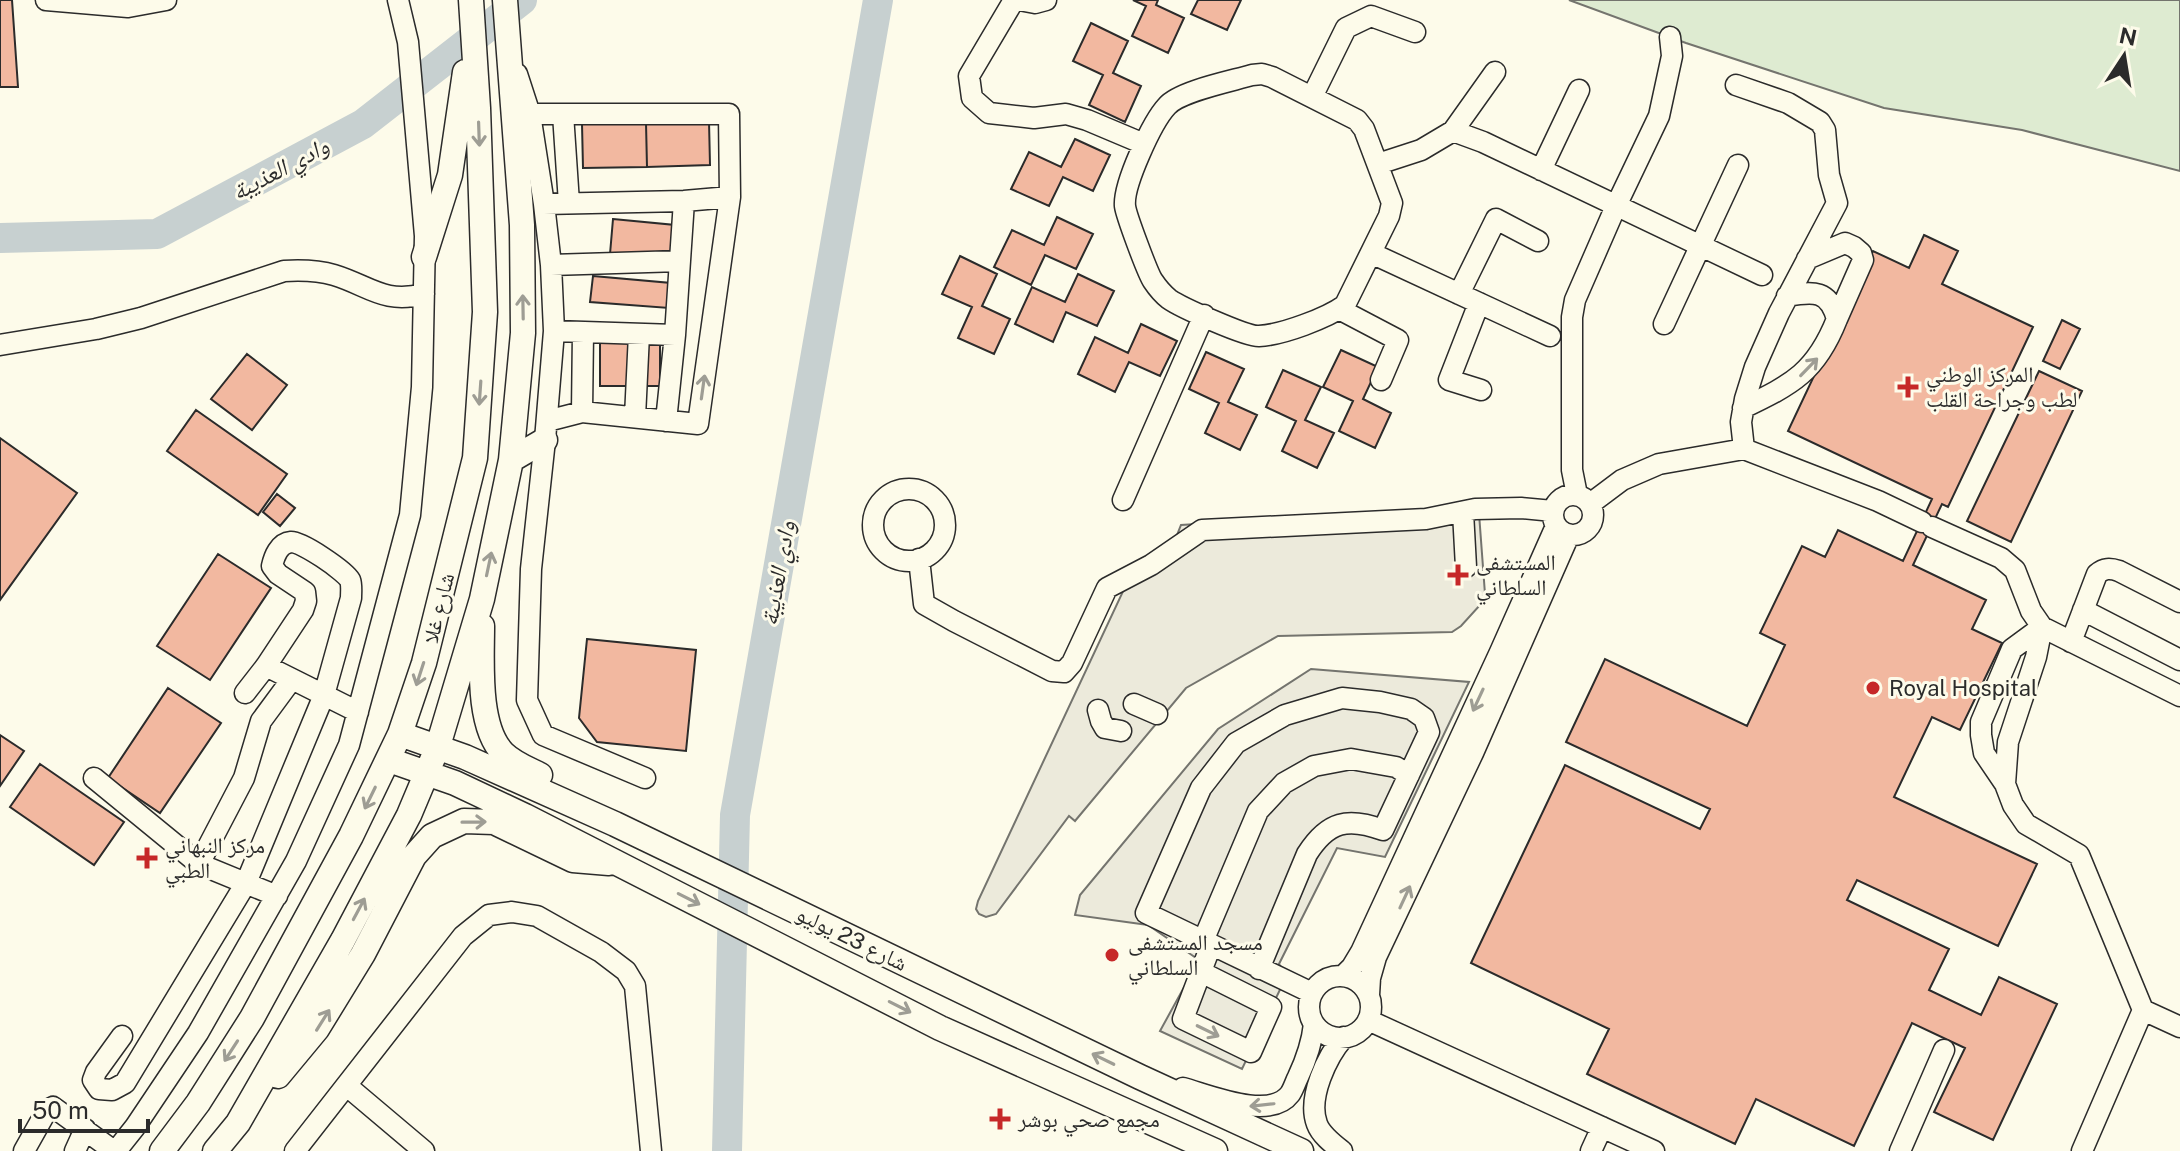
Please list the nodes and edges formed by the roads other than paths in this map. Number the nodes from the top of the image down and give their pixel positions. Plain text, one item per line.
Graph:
1 (46, 0) edge
2 (166, 0) edge
3 (398, 0) edge
4 (505, 0) edge
5 (1016, 0) edge
6 (1046, 0) edge
7 (472, 9) edge
8 (1415, 32) dead end
9 (1670, 37) dead end
10 (509, 49) junction
11 (1495, 72) dead end
12 (1736, 85) dead end
13 (1579, 90) dead end
14 (1312, 97) junction
15 (530, 114) junction
16 (563, 114) junction
17 (1453, 131) junction
18 (1144, 144) junction
19 (1378, 164) junction
20 (1738, 165) dead end
21 (1541, 170) junction
22 (730, 197) junction
23 (684, 201) junction
24 (569, 203) junction
25 (544, 204) junction
26 (1616, 206) junction
27 (1538, 241) dead end
28 (1700, 245) junction
29 (1371, 253) junction
30 (424, 257) junction
31 (1807, 259) junction
32 (680, 261) junction
33 (551, 265) junction
34 (1762, 275) dead end
35 (424, 294) junction
36 (1459, 294) junction
37 (1787, 296) junction
38 (1479, 303) junction
39 (1339, 309) junction
40 (1204, 315) junction
41 (1837, 319) junction
42 (1664, 324) dead end
43 (554, 331) junction
44 (583, 332) junction
45 (639, 334) junction
46 (675, 335) junction
47 (1550, 336) dead end
48 (0, 345) edge
49 (1381, 380) dead end
50 (1481, 390) dead end
51 (1743, 408) junction
52 (582, 412) junction
53 (635, 417) junction
54 (666, 421) junction
55 (546, 430) junction
56 (1744, 449) junction
57 (511, 460) junction
58 (1123, 500) dead end
59 (1584, 500) junction
60 (1463, 512) junction
61 (1559, 524) junction
62 (919, 559) dead end
63 (1466, 567) dead end
64 (482, 599) junction
65 (2180, 602) edge
66 (2083, 610) junction
67 (2042, 627) junction
68 (2071, 642) junction
69 (2007, 660) junction
70 (2180, 660) edge
71 (266, 666) junction
72 (2033, 668) junction
73 (292, 679) junction
74 (245, 693) dead end
75 (324, 695) junction
76 (2180, 696) edge
77 (1134, 704) dead end
78 (1098, 710) dead end
79 (358, 712) junction
80 (1157, 714) dead end
81 (1981, 722) junction
82 (2014, 726) junction
83 (1121, 731) dead end
84 (400, 734) junction
85 (438, 746) junction
86 (389, 760) junction
87 (427, 773) junction
88 (1409, 775) junction
89 (94, 778) dead end
90 (645, 778) dead end
91 (2005, 784) junction
92 (640, 836) junction
93 (620, 863) junction
94 (199, 864) junction
95 (246, 883) junction
96 (277, 896) junction
97 (1207, 943) junction
98 (1259, 969) junction
99 (1201, 972) junction
100 (1343, 976) junction
101 (1312, 993) junction
102 (1369, 995) junction
103 (2143, 1010) junction
104 (1368, 1020) junction
105 (1314, 1024) junction
106 (2180, 1027) edge
107 (122, 1036) dead end
108 (1344, 1037) junction
109 (1944, 1050) dead end
110 (1140, 1077) junction
111 (347, 1086) junction
112 (238, 1123) junction
113 (1602, 1127) junction
114 (85, 1129) junction
115 (24, 1151) edge
116 (75, 1151) edge
117 (115, 1151) edge
118 (162, 1151) edge
119 (215, 1151) edge
120 (295, 1151) edge
121 (424, 1151) edge
122 (651, 1151) edge
123 (1215, 1151) edge
124 (1301, 1151) edge
125 (1342, 1151) edge
126 (1591, 1151) edge
127 (1654, 1151) edge
128 (1900, 1151) edge
129 (2082, 1151) edge

1 - 2 street
3 - 30 street
4 - 10 main road, شارع غلا
5 - 6 street
5 - 18 street
7 - 30 main road
7 -> 84 main road, شارع غلا
8 - 14 street
9 - 26 street
10 - 15 street
57 -> 10 main road, شارع غلا
11 - 17 street
12 - 31 street
13 - 21 street
14 - 18 street
14 - 19 street
15 - 16 street
15 - 25 street
16 - 22 street
16 - 24 street
17 - 19 street
17 - 21 street
18 - 40 street
19 - 29 street
20 - 28 street
21 - 26 street
22 - 23 street
54 -> 22 street
23 - 24 street
23 - 32 street
24 - 25 street
25 - 33 street
26 - 28 street
26 - 59 street
27 - 36 street
28 - 34 street
28 - 42 street
29 - 36 street
29 - 39 street
30 - 35 street
31 - 37 street
31 - 41 street
32 - 33 street
32 - 46 street
33 - 43 street
35 - 48 street
35 - 79 street
36 - 38 street
37 - 41 street
37 - 51 street
38 - 47 street
38 - 50 street
39 - 40 street
39 - 49 street
40 - 58 street
51 -> 41 street
43 - 44 street
43 - 55 street
44 - 45 street
44 - 52 street
45 - 46 street
45 - 53 street
46 - 54 street
51 - 56 street
52 - 53 street
52 - 55 street
53 - 54 street
55 - 57 main road
55 - 90 street
56 - 59 street
56 - 67 street
64 -> 57 main road, شارع غلا
59 - 61 street
59 - 61 street
60 - 61 street
60 - 62 street
60 - 63 street
61 -> 100 street
102 -> 61 street
64 - 85 main road, شارع غلا
64 - 92 main road
65 - 66 street
66 - 68 street
66 - 70 street
67 - 68 street
67 - 69 street
67 - 72 street
68 - 76 street
69 - 72 street
69 - 81 street
71 - 73 street
71 - 74 street
71 - 75 street
72 - 82 street
73 - 75 street
73 - 94 street
75 - 79 street
75 - 95 street
77 - 80 street
78 - 83 street
79 - 96 street
81 - 82 street
81 - 91 street
82 - 91 street
84 - 85 main road, شارع 23 يوليو
84 - 86 main road, شارع غلا
85 - 87 main road, شارع غلا
85 - 92 main road, شارع 23 يوليو
86 - 87 main road, شارع 23 يوليو
86 -> 118 main road, شارع غلا
87 - 93 main road, شارع 23 يوليو
112 -> 87 main road, شارع غلا
88 - 97 street
88 - 97 street
88 - 98 street
89 - 94 street
91 - 103 street
110 -> 92 main road, شارع 23 يوليو
112 -> 93 main road
93 -> 123 main road, شارع 23 يوليو
94 - 95 street
95 - 96 street
95 - 107 street
96 - 117 street
97 - 98 street
97 - 99 street
98 - 101 street
99 -> 99 street
100 - 101 street
100 - 102 street
101 - 105 street
102 - 104 street
103 - 106 street
103 - 129 street
104 - 108 street
104 - 113 street
105 - 108 street
105 -> 110 street
108 - 125 street
109 - 128 street
110 - 124 main road, شارع 23 يوليو
111 - 120 street
111 - 121 street
111 - 122 street
112 - 119 main road, شارع غلا
113 - 126 street
113 - 127 street
114 - 115 street
114 - 116 street
114 - 117 street

